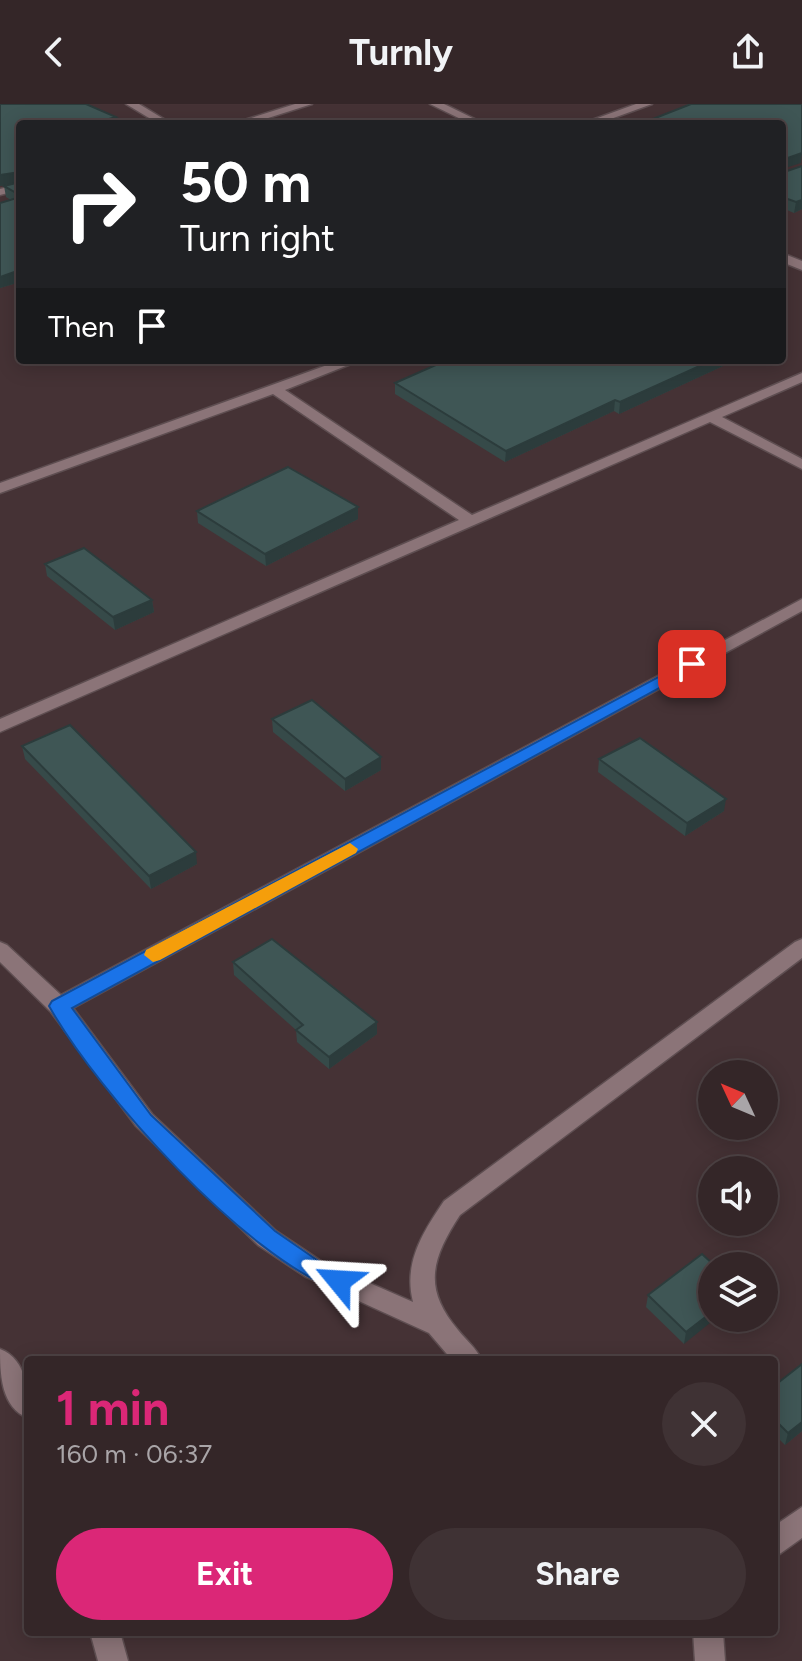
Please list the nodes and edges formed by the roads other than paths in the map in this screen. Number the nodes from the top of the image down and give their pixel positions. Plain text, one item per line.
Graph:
1 (131, 104) edge
2 (307, 104) edge
3 (435, 104) edge
4 (647, 104) edge
5 (160, 120) edge
6 (251, 120) edge
7 (471, 120) edge
8 (598, 120) edge
9 (343, 364) edge
10 (802, 377) edge
11 (275, 389) junction
12 (709, 416) junction
13 (802, 465) edge
14 (1, 486) edge
15 (471, 521) junction
16 (802, 604) edge
17 (0, 726) edge
18 (802, 947) edge
19 (0, 950) edge
20 (59, 1006) junction
21 (436, 1324) junction
22 (465, 1356) edge
23 (0, 1361) edge
24 (24, 1400) edge
25 (802, 1520) edge
26 (778, 1541) edge
27 (106, 1636) edge
28 (708, 1636) edge
29 (113, 1661) edge
30 (710, 1661) edge

1 - 5 street
2 - 6 street
3 - 7 street
4 - 8 street
9 - 11 street
10 - 12 street
11 - 14 street
11 - 15 street
12 - 13 street
12 - 15 street
15 - 17 street
16 - 20 street
18 - 21 street
19 - 20 street
20 - 21 street
21 - 22 street
23 - 24 street
25 - 26 street
27 - 29 street
28 - 30 street

